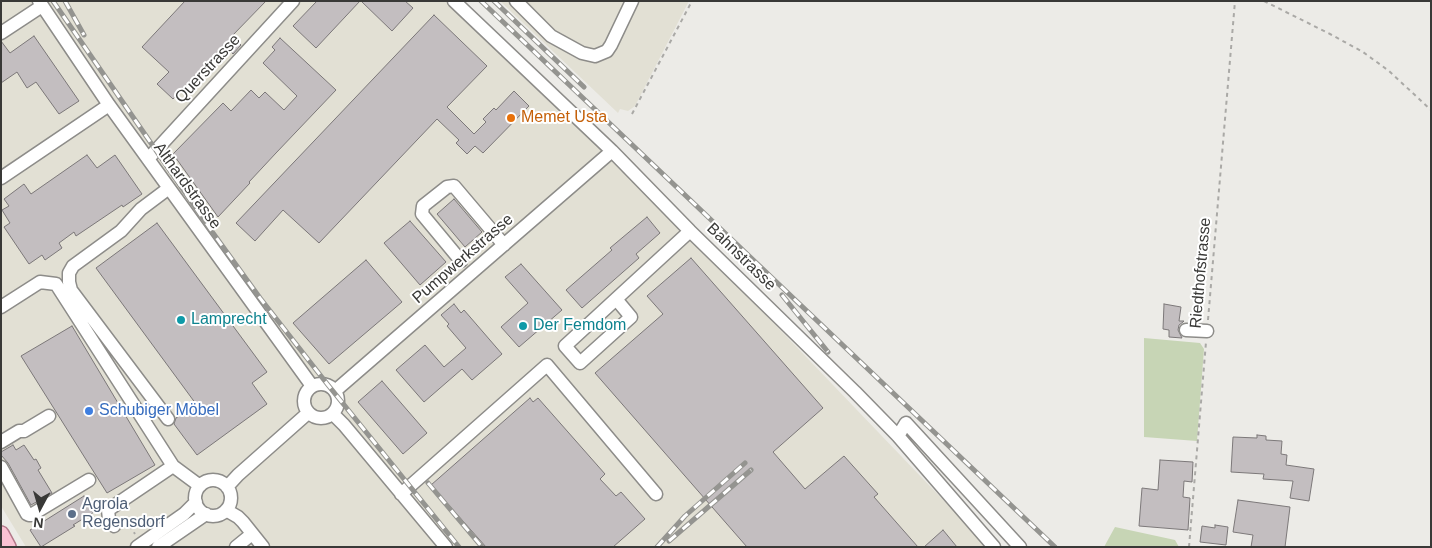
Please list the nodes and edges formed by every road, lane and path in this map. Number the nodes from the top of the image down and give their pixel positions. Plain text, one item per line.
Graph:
1 (293, 1) edge
2 (454, 1) edge
3 (516, 1) edge
4 (632, 1) edge
5 (692, 1) edge
6 (1235, 1) edge
7 (1264, 1) edge
8 (40, 3) edge
9 (1, 33) edge
10 (109, 105) junction
11 (1431, 110) edge
12 (632, 114) dead end
13 (612, 151) junction
14 (148, 159) junction
15 (1, 178) edge
16 (168, 188) junction
17 (690, 231) junction
18 (504, 245) junction
19 (462, 260) dead end
20 (616, 300) junction
21 (1, 307) edge
22 (1186, 330) dead end
23 (1207, 331) junction
24 (312, 386) junction
25 (335, 391) junction
26 (308, 413) junction
27 (333, 414) junction
28 (49, 416) dead end
29 (168, 419) dead end
30 (898, 436) junction
31 (1, 442) edge
32 (174, 466) junction
33 (1, 467) edge
34 (89, 480) dead end
35 (200, 486) junction
36 (227, 487) junction
37 (401, 494) junction
38 (656, 494) dead end
39 (196, 502) junction
40 (226, 510) junction
41 (206, 514) junction
42 (126, 519) dead end
43 (114, 526) dead end
44 (1, 534) edge
45 (252, 534) junction
46 (137, 542) edge
47 (8, 547) edge
48 (158, 547) edge
49 (236, 547) edge
50 (262, 547) edge
51 (446, 547) edge
52 (994, 547) edge
53 (1020, 547) edge
54 (1189, 547) edge

1 - 14 street, Querstrasse
2 - 13 street, Bahnstrasse
3 - 4 street
5 - 12 path
6 - 23 path, Riedthofstrasse
7 - 11 path
8 - 9 street
8 - 10 street, Althardstrasse
10 - 14 street, Althardstrasse
10 - 15 street
13 - 17 street, Bahnstrasse
13 - 18 street, Pumpwerkstrasse
14 - 16 street, Althardstrasse
16 - 24 street, Althardstrasse
16 - 29 street
17 - 20 street
17 - 30 street, Bahnstrasse
18 - 19 street
18 - 25 street, Pumpwerkstrasse
20 - 20 street
21 - 32 street
22 - 23 street
23 - 54 path, Riedthofstrasse
24 - 25 street
24 - 26 street
25 - 27 street
26 - 27 street
26 - 36 street
27 - 37 street
28 - 31 street
30 - 52 street, Bahnstrasse
30 - 53 street
32 - 35 street
32 - 43 street
33 - 34 street
35 - 36 street
35 - 39 street
36 - 40 street
37 - 38 street
37 - 51 street
39 - 41 street
39 - 46 street
40 - 41 street
40 - 45 street
41 - 48 street
42 - 46 path
44 - 47 main road
45 - 49 street
45 - 50 street

